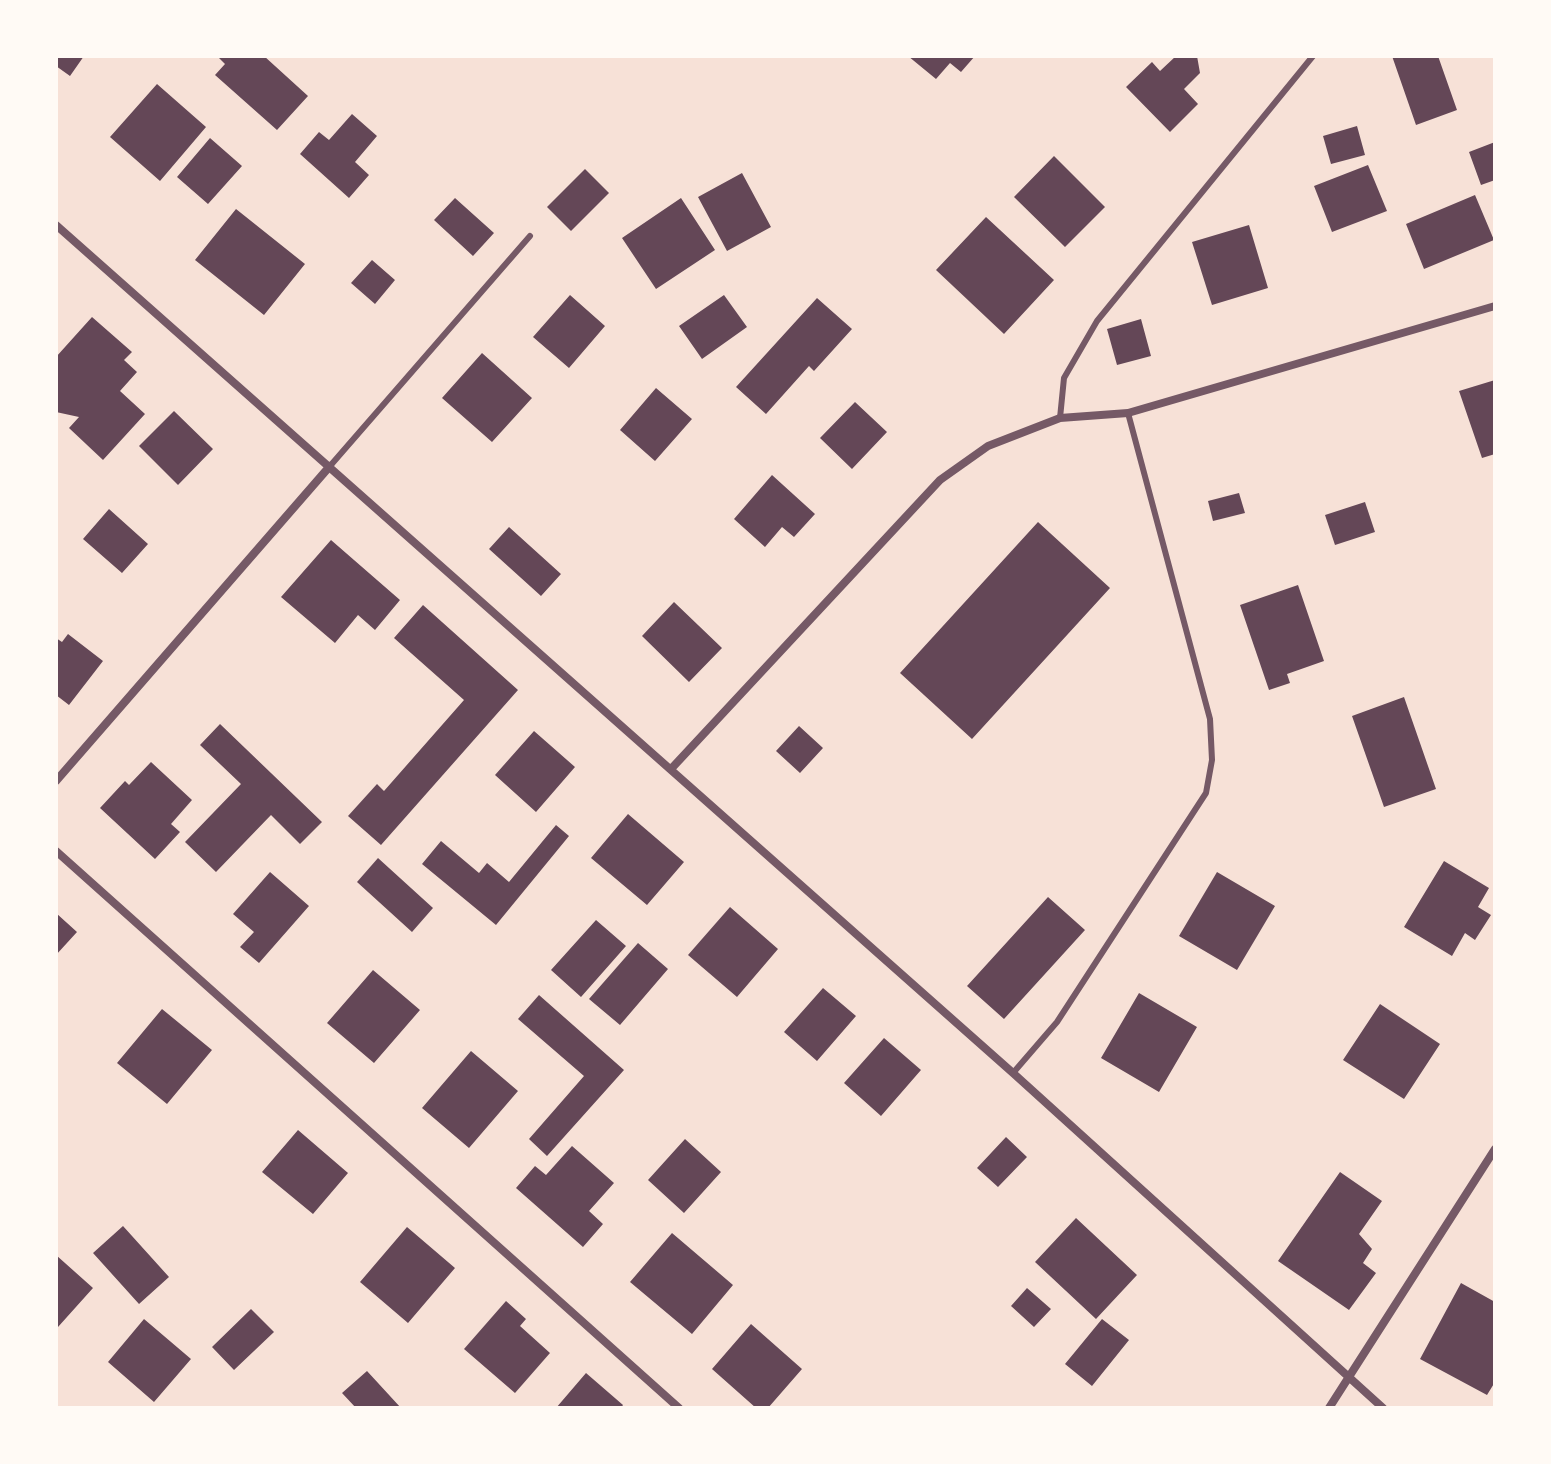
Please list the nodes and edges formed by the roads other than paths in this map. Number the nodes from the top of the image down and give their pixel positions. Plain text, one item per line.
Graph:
1 (1313, 56) edge
2 (56, 225) edge
3 (530, 236) dead end
4 (1495, 306) edge
5 (1128, 413) junction
6 (1060, 418) junction
7 (330, 466) junction
8 (671, 769) junction
9 (56, 781) edge
10 (56, 851) edge
11 (1013, 1073) junction
12 (1495, 1149) edge
13 (1348, 1378) junction
14 (679, 1408) edge
15 (1329, 1408) edge
16 (1383, 1408) edge

1 - 6 lane
2 - 7 street
3 - 7 lane
4 - 5 street
5 - 6 street
5 - 11 lane
6 - 8 street
7 - 8 street
7 - 9 street
8 - 11 street
10 - 14 street
11 - 13 street
12 - 13 street
13 - 15 street
13 - 16 street

